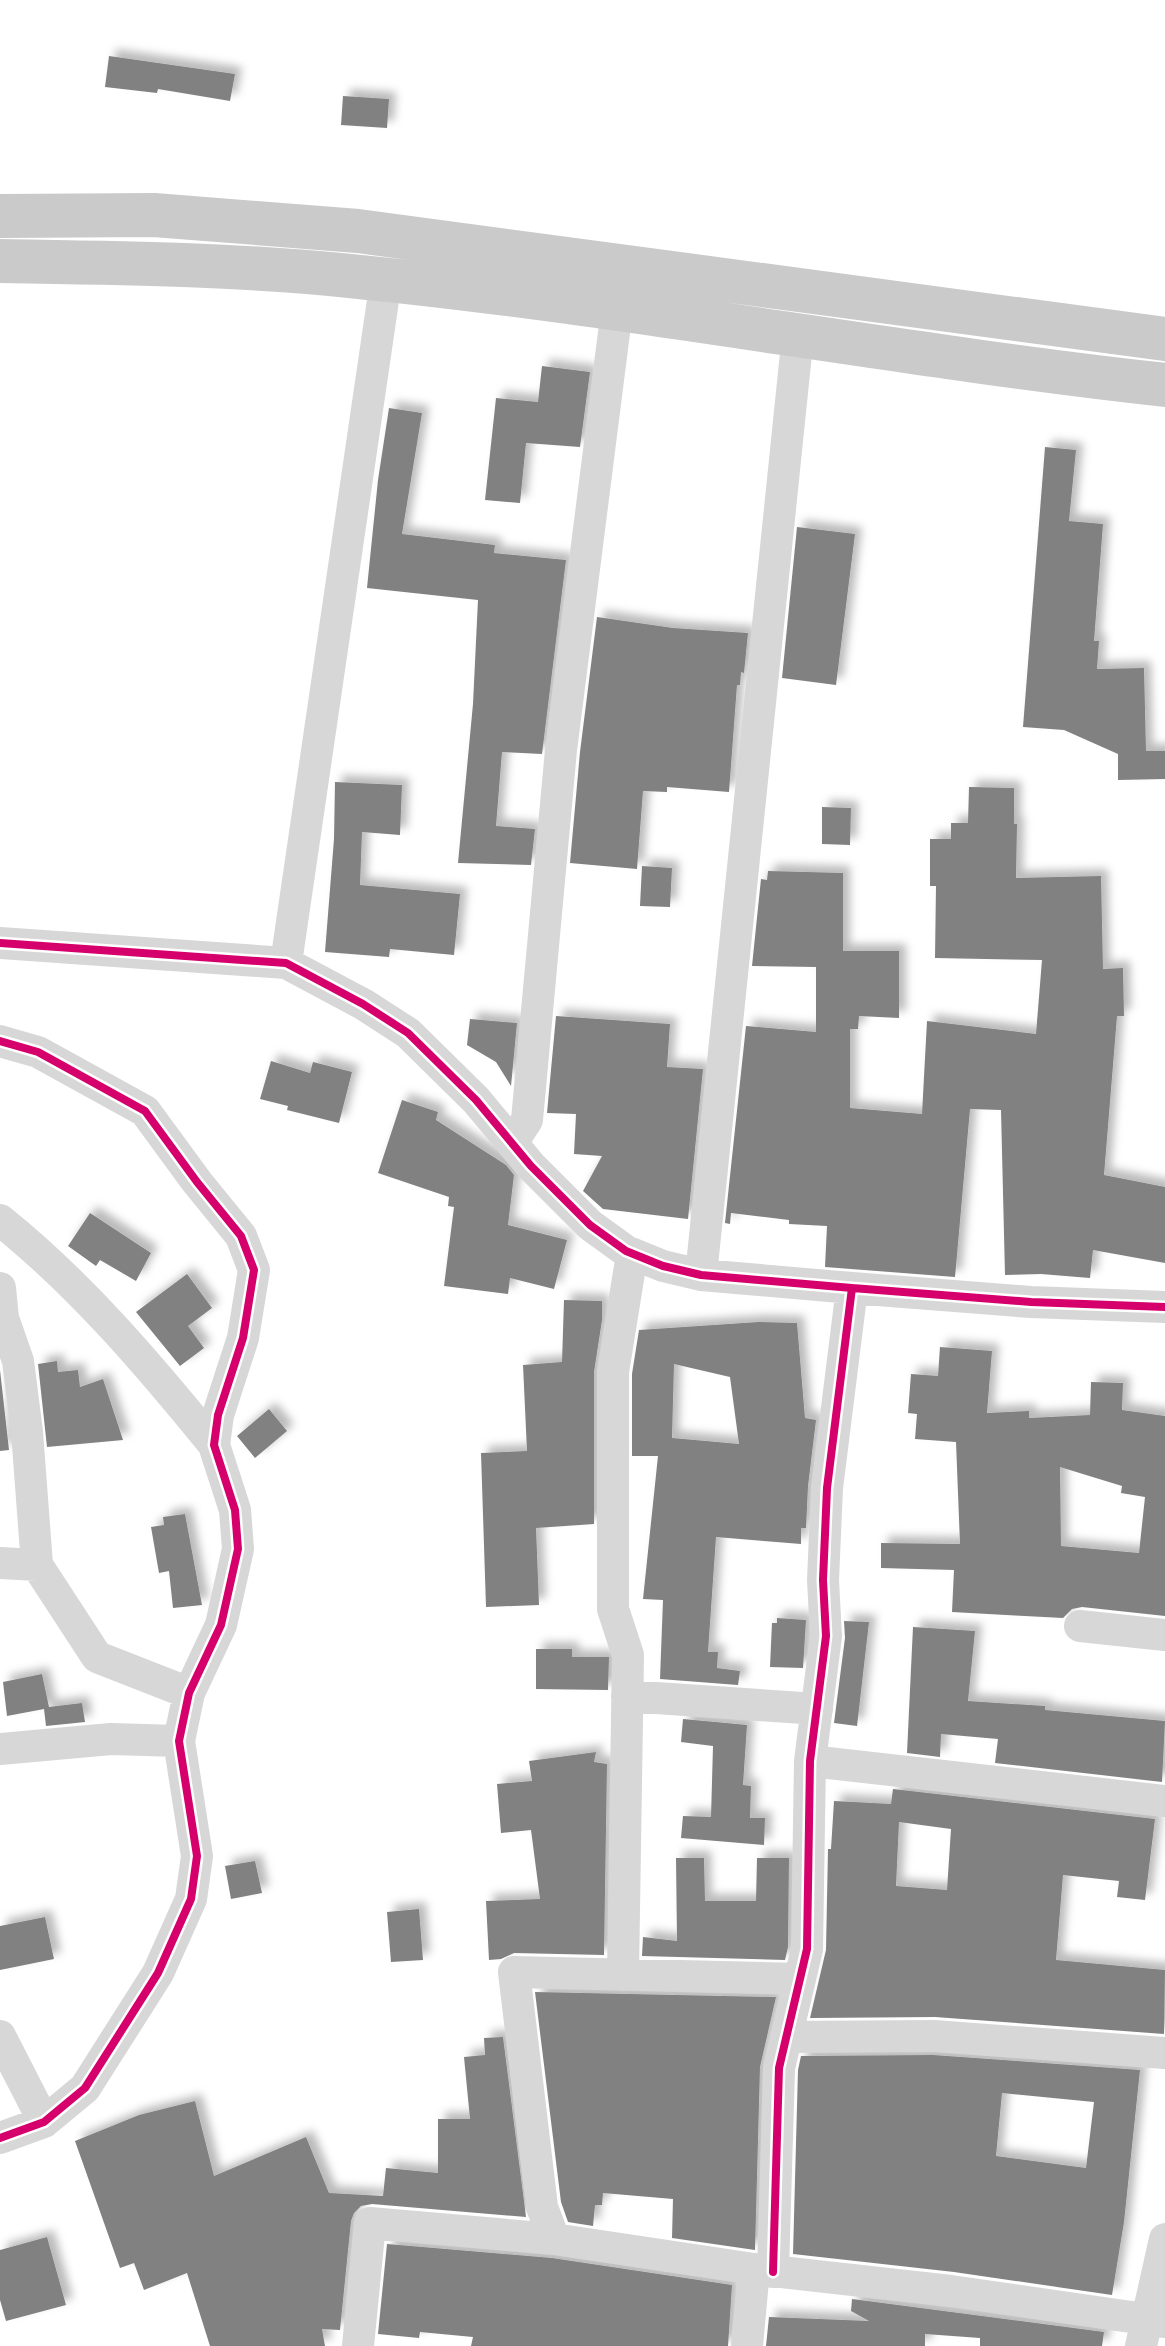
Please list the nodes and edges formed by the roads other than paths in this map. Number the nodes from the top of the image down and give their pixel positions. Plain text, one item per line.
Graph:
1 (0, 216) edge
2 (0, 261) edge
3 (386, 280) junction
4 (617, 309) junction
5 (798, 334) junction
6 (1165, 339) edge
7 (1165, 385) edge
8 (0, 943) edge
9 (286, 963) junction
10 (0, 1041) edge
11 (512, 1143) junction
12 (0, 1220) edge
13 (632, 1254) junction
14 (701, 1275) junction
15 (0, 1288) edge
16 (852, 1288) junction
17 (1165, 1307) edge
18 (214, 1445) junction
19 (0, 1563) edge
20 (37, 1565) junction
21 (1080, 1626) dead end
22 (1165, 1635) edge
23 (189, 1693) junction
24 (627, 1696) junction
25 (817, 1709) junction
26 (179, 1741) junction
27 (0, 1749) edge
28 (810, 1761) junction
29 (1165, 1801) edge
30 (623, 1975) junction
31 (800, 1979) junction
32 (0, 2036) edge
33 (786, 2037) junction
34 (1165, 2053) edge
35 (44, 2122) junction
36 (0, 2138) edge
37 (554, 2239) junction
38 (1165, 2239) edge
39 (763, 2270) junction
40 (1150, 2329) edge
41 (358, 2346) edge
42 (747, 2346) edge

1 - 6 main road
2 - 3 main road
3 - 4 main road
3 - 9 street
4 - 5 main road
4 - 11 street
5 - 7 main road
5 - 14 street
8 - 9 street
9 - 11 street
10 - 18 street
11 - 13 street
12 - 18 street
13 - 14 street
13 - 24 street
14 - 16 street
15 - 20 street
16 - 17 street
16 - 25 street
18 - 23 street
19 - 20 street
20 - 23 street
21 - 22 street
23 - 26 street
24 - 25 street
24 - 30 street
25 - 28 street
26 - 27 street
26 - 35 street
28 - 29 street
28 - 31 street
30 - 31 street
30 - 37 street
31 - 33 street
32 - 35 street
33 - 34 street
33 - 39 street
35 - 36 street
37 - 39 street
37 - 41 street
38 - 40 street
39 - 40 street
39 - 42 street

